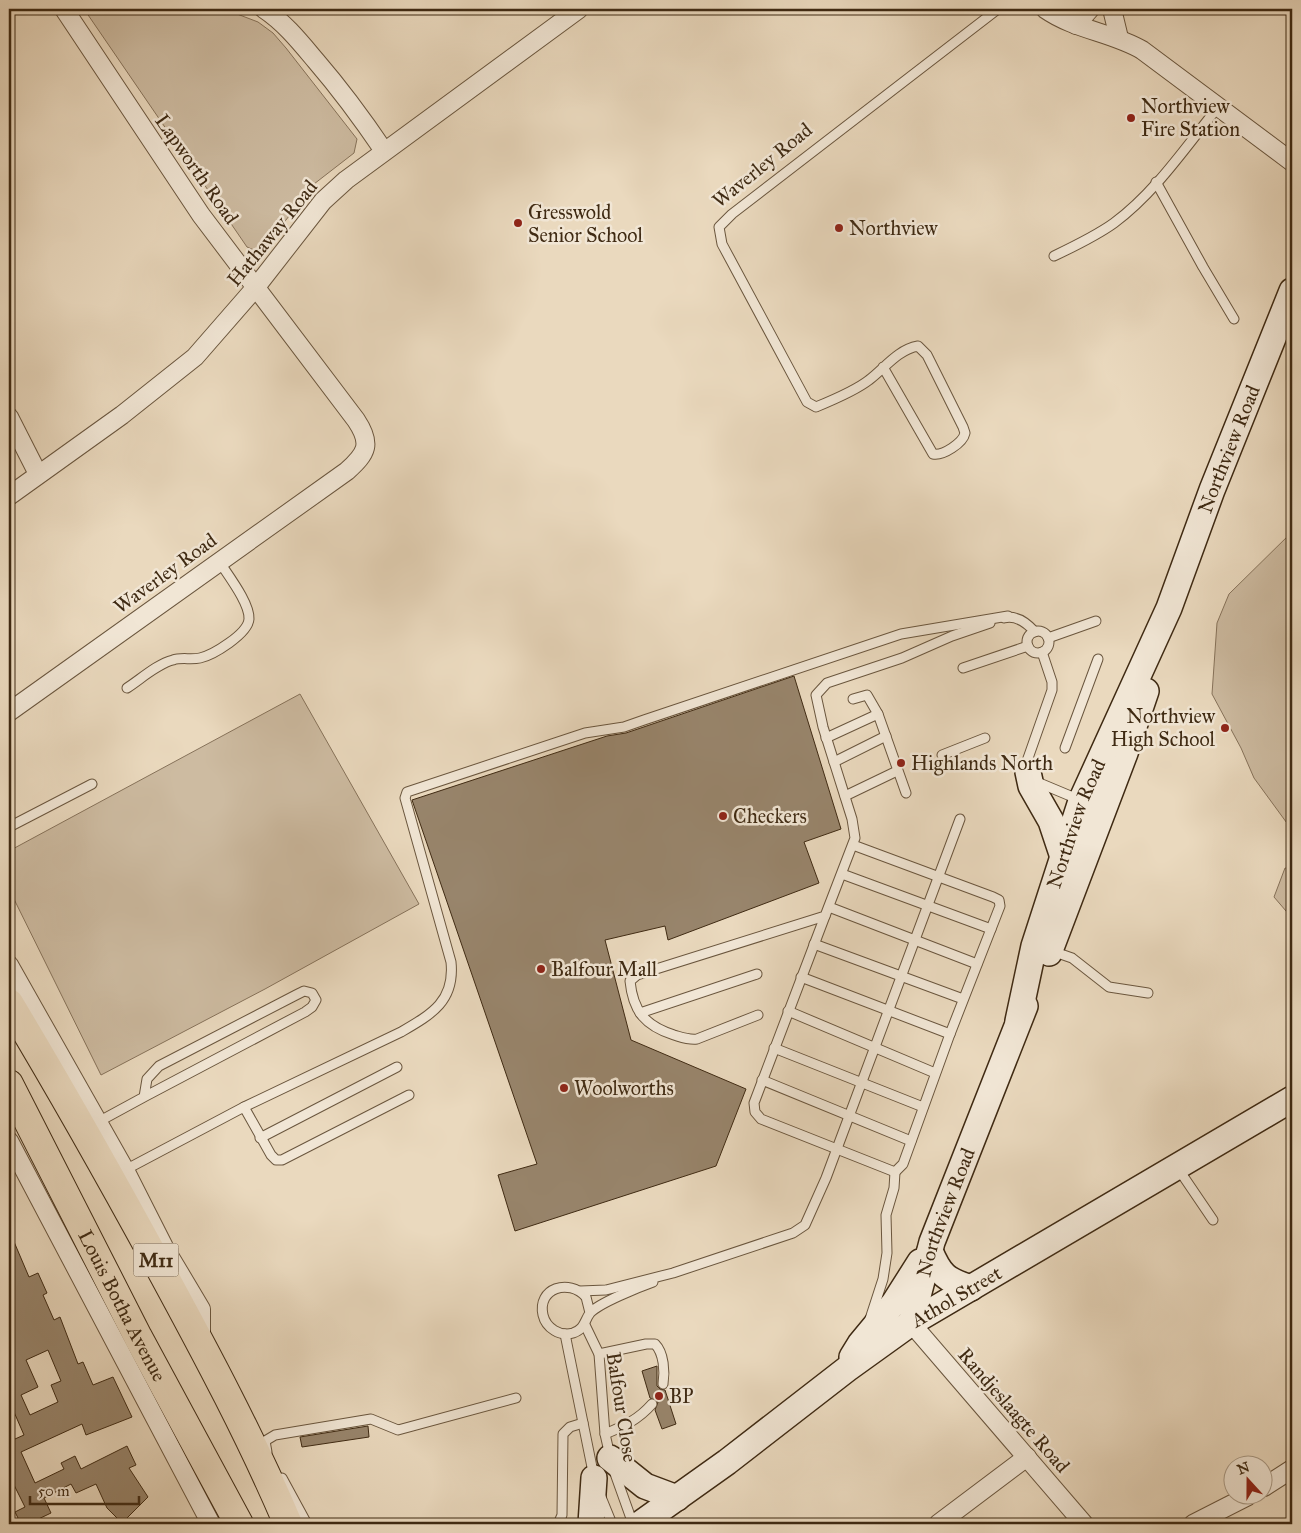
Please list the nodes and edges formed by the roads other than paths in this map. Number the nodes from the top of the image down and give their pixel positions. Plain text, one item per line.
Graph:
1 (64, 9) edge
2 (264, 9) edge
3 (579, 9) edge
4 (998, 9) edge
5 (1045, 9) edge
6 (1090, 9) edge
7 (1112, 9) edge
8 (1076, 26) junction
9 (1119, 38) junction
10 (1219, 105) junction
11 (384, 151) junction
12 (1292, 162) edge
13 (1156, 182) junction
14 (1054, 256) dead end
15 (256, 287) junction
16 (1292, 290) edge
17 (1234, 318) dead end
18 (883, 366) junction
19 (9, 417) edge
20 (347, 470) joint
21 (38, 474) junction
22 (9, 496) edge
23 (219, 561) junction
24 (1008, 616) junction
25 (1096, 621) dead end
26 (1034, 632) junction
27 (1048, 638) junction
28 (1028, 646) junction
29 (1042, 652) junction
30 (1098, 659) dead end
31 (963, 668) dead end
32 (127, 688) dead end
33 (853, 699) dead end
34 (9, 712) edge
35 (878, 714) junction
36 (886, 736) junction
37 (826, 738) junction
38 (985, 738) dead end
39 (1065, 748) dead end
40 (942, 756) dead end
41 (834, 762) junction
42 (897, 771) junction
43 (1028, 772) junction
44 (92, 784) dead end
45 (906, 793) dead end
46 (845, 796) junction
47 (1092, 805) junction
48 (960, 819) dead end
49 (9, 827) edge
50 (854, 845) junction
51 (1063, 857) junction
52 (842, 874) junction
53 (827, 911) junction
54 (991, 929) junction
55 (814, 944) junction
56 (1050, 950) junction
57 (977, 964) junction
58 (9, 965) edge
59 (757, 974) dead end
60 (801, 977) junction
61 (1148, 993) dead end
62 (963, 999) junction
63 (9, 1003) edge
64 (788, 1012) junction
65 (640, 1013) junction
66 (758, 1016) dead end
67 (1018, 1021) junction
68 (950, 1034) junction
69 (774, 1048) junction
70 (396, 1066) dead end
71 (935, 1072) junction
72 (762, 1080) junction
73 (9, 1084) edge
74 (409, 1095) dead end
75 (144, 1097) junction
76 (1292, 1099) edge
77 (244, 1107) junction
78 (923, 1107) junction
79 (98, 1122) junction
80 (260, 1138) junction
81 (9, 1141) edge
82 (911, 1141) junction
83 (1177, 1167) junction
84 (125, 1170) junction
85 (895, 1172) junction
86 (1213, 1220) dead end
87 (931, 1246) junction
88 (673, 1273) junction
89 (971, 1288) junction
90 (580, 1290) junction
91 (590, 1313) junction
92 (911, 1323) junction
93 (585, 1324) junction
94 (565, 1334) junction
95 (867, 1336) junction
96 (201, 1344) junction
97 (599, 1354) junction
98 (847, 1369) junction
99 (663, 1384) dead end
100 (516, 1398) dead end
101 (652, 1404) dead end
102 (583, 1423) junction
103 (608, 1446) junction
104 (1027, 1457) junction
105 (1292, 1469) edge
106 (594, 1478) junction
107 (1274, 1481) edge
108 (677, 1498) junction
109 (1228, 1506) edge
110 (211, 1524) edge
111 (239, 1524) edge
112 (288, 1524) edge
113 (307, 1524) edge
114 (558, 1524) edge
115 (591, 1524) edge
116 (612, 1524) edge
117 (633, 1524) edge
118 (640, 1524) edge
119 (938, 1524) edge
120 (1084, 1524) edge
121 (1193, 1524) edge

1 - 15 street, Lapworth Road
2 - 11 street
3 - 11 street, Hathaway Road
4 - 18 lane, Waverley Road
5 - 8 street
6 - 8 street
7 - 9 street
8 - 9 street
9 - 10 street
10 - 12 street
10 - 13 lane
11 - 15 street, Hathaway Road
13 - 14 lane
13 - 17 lane
15 - 20 street, Lapworth Road
15 - 21 street, Hathaway Road
16 - 47 main road, Northview Road
18 - 18 lane, Waverley Road
19 - 21 street
20 - 23 street, Waverley Road
21 - 22 street, Hathaway Road
23 - 32 lane
23 - 34 street, Waverley Road
24 - 26 lane
24 - 37 lane
24 - 77 lane
25 - 27 lane
26 - 27 lane
26 - 28 lane
27 - 29 lane
28 - 29 lane
28 - 31 lane
29 - 43 lane
30 - 39 lane
33 - 35 lane
35 - 36 lane
35 - 37 lane
36 - 41 lane
36 - 42 lane
37 - 41 lane
38 - 40 lane
41 - 46 lane
42 - 45 lane
42 - 46 lane
43 - 47 lane
43 - 51 main road
44 - 49 lane
46 - 50 lane
47 - 51 main road, Northview Road
47 - 56 main road, Northview Road
48 - 88 lane
50 - 52 lane
50 - 54 lane
51 - 67 main road, Northview Road
52 - 53 lane
52 - 54 lane
53 - 55 lane
53 - 57 lane
53 - 65 lane
54 - 57 lane
55 - 60 lane
55 - 62 lane
56 - 61 lane
56 - 67 main road, Northview Road
57 - 62 lane
58 - 79 street
59 - 65 lane
60 - 64 lane
60 - 68 lane
62 - 68 lane
63 - 96 main road, M11
64 - 69 lane
64 - 71 lane
65 - 66 lane
67 - 87 main road, Northview Road
68 - 71 lane
69 - 72 lane
69 - 78 lane
70 - 80 lane
71 - 78 lane
72 - 82 lane
72 - 85 lane
73 - 111 main road, Louis Botha Avenue / M11
74 - 80 lane
75 - 75 lane
75 - 79 lane
76 - 83 main road, Athol Street
77 - 80 lane
77 - 84 lane
78 - 82 lane
79 - 84 street
81 - 110 street, Louis Botha Avenue
82 - 85 lane
83 - 86 lane
83 - 89 main road, Athol Street
84 - 96 street
85 - 95 lane
87 - 89 main road
87 - 92 main road, Northview Road
87 - 95 main road
88 - 90 lane
88 - 91 lane
89 - 92 main road, Athol Street
90 - 91 lane
90 - 94 lane
91 - 93 lane
92 - 98 main road, Athol Street
92 - 104 street, Randjeslaagte Road
93 - 94 lane
93 - 97 lane, Balfour Close
94 - 102 lane, Balfour Close
95 - 98 main road
96 - 112 main road, M11
97 - 99 lane
97 - 103 lane, Balfour Close
98 - 108 main road, Athol Street
100 - 113 lane
101 - 103 lane
102 - 106 lane, Balfour Close
102 - 114 lane
103 - 108 main road
103 - 117 lane, Balfour Close
104 - 119 street
104 - 120 street, Randjeslaagte Road
105 - 107 street
106 - 115 main road
106 - 116 lane, Balfour Close
108 - 118 main road, Athol Street
109 - 121 street

